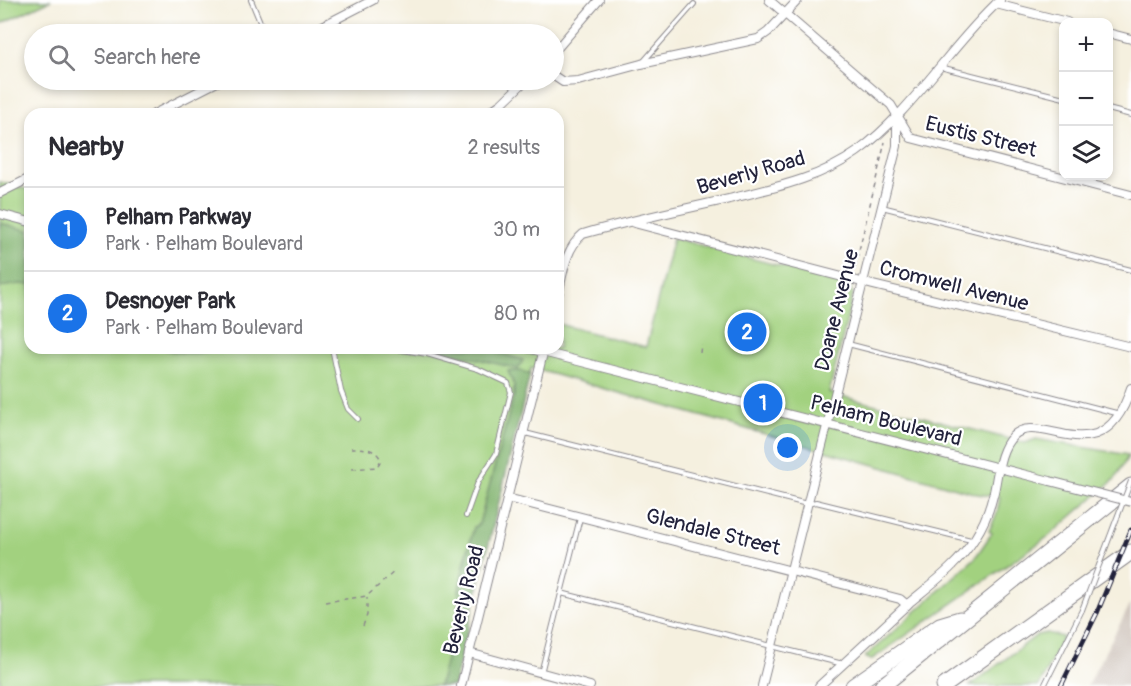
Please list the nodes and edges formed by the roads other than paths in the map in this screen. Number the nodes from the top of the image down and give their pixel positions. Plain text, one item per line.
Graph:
1 (251, 0) edge
2 (373, 0) edge
3 (599, 0) edge
4 (769, 0) edge
5 (798, 0) edge
6 (998, 2) edge
7 (694, 4) dead end
8 (785, 14) junction
9 (1059, 20) edge
10 (261, 24) edge
11 (326, 24) edge
12 (1113, 34) edge
13 (1131, 39) edge
14 (564, 40) edge
15 (641, 64) junction
16 (939, 66) junction
17 (564, 82) edge
18 (201, 90) edge
19 (516, 90) edge
20 (1059, 97) edge
21 (166, 108) edge
22 (495, 108) edge
23 (1113, 110) edge
24 (1131, 115) edge
25 (897, 117) junction
26 (24, 181) edge
27 (0, 193) edge
28 (1131, 195) edge
29 (882, 207) junction
30 (0, 214) edge
31 (24, 220) edge
32 (630, 222) junction
33 (564, 270) edge
34 (1131, 270) edge
35 (864, 282) junction
36 (847, 344) junction
37 (1131, 347) edge
38 (333, 354) edge
39 (427, 354) edge
40 (543, 354) edge
41 (559, 354) edge
42 (1131, 388) edge
43 (1120, 414) junction
44 (358, 420) dead end
45 (827, 425) junction
46 (524, 433) junction
47 (999, 468) junction
48 (1131, 481) edge
49 (1131, 486) edge
50 (507, 498) junction
51 (1131, 502) edge
52 (807, 504) junction
53 (466, 516) dead end
54 (580, 517) junction
55 (974, 541) junction
56 (1131, 552) edge
57 (791, 570) junction
58 (561, 593) junction
59 (908, 605) junction
60 (971, 615) junction
61 (772, 646) junction
62 (469, 653) junction
63 (843, 664) junction
64 (541, 673) junction
65 (461, 686) edge
66 (590, 686) edge
67 (762, 686) edge
68 (819, 686) edge
69 (853, 686) edge
70 (882, 686) edge
71 (944, 686) edge
72 (1044, 686) edge

1 - 10 lane
2 - 11 street
3 - 14 street
4 - 8 street, Eustis Street
5 - 8 street
6 - 9 street
6 - 16 street, Beverly Road
7 - 15 lane
8 - 15 street
8 - 25 street, Eustis Street
12 - 13 street
15 - 17 street
16 - 20 lane
16 - 25 street, Beverly Road
18 - 21 street
19 - 22 street
23 - 24 lane
25 - 28 street, Eustis Street
25 - 29 street, Doane Avenue
25 - 32 street, Beverly Road
26 - 27 street
29 - 34 lane
29 - 35 street, Doane Avenue
30 - 31 street
32 - 33 street, Beverly Road
32 - 35 street, Cromwell Avenue
35 - 36 street, Doane Avenue
35 - 37 street, Cromwell Avenue
36 - 43 lane
36 - 45 street, Doane Avenue
38 - 44 lane
39 - 53 lane
40 - 46 street, Beverly Road
41 - 45 street, Pelham Boulevard
42 - 43 street
43 - 47 street
45 - 47 street, Pelham Boulevard
45 - 52 street, Doane Avenue
46 - 50 street, Beverly Road
46 - 52 lane
47 - 51 street, Pelham Boulevard, bridge
47 - 55 street
48 - 72 lane, bridge
49 - 60 highway
50 - 54 street, Glendale Street
50 - 62 street, Beverly Road
52 - 55 lane
52 - 57 street, Doane Avenue
54 - 57 street, Glendale Street
54 - 58 lane
55 - 59 street
56 - 71 highway
57 - 59 street, Glendale Street
57 - 61 street, Doane Avenue
58 - 61 lane
58 - 64 lane
59 - 63 street
60 - 69 highway
60 - 70 highway
61 - 63 lane
61 - 67 street, Doane Avenue
62 - 64 street
62 - 65 street, Beverly Road
63 - 68 street
64 - 66 street

